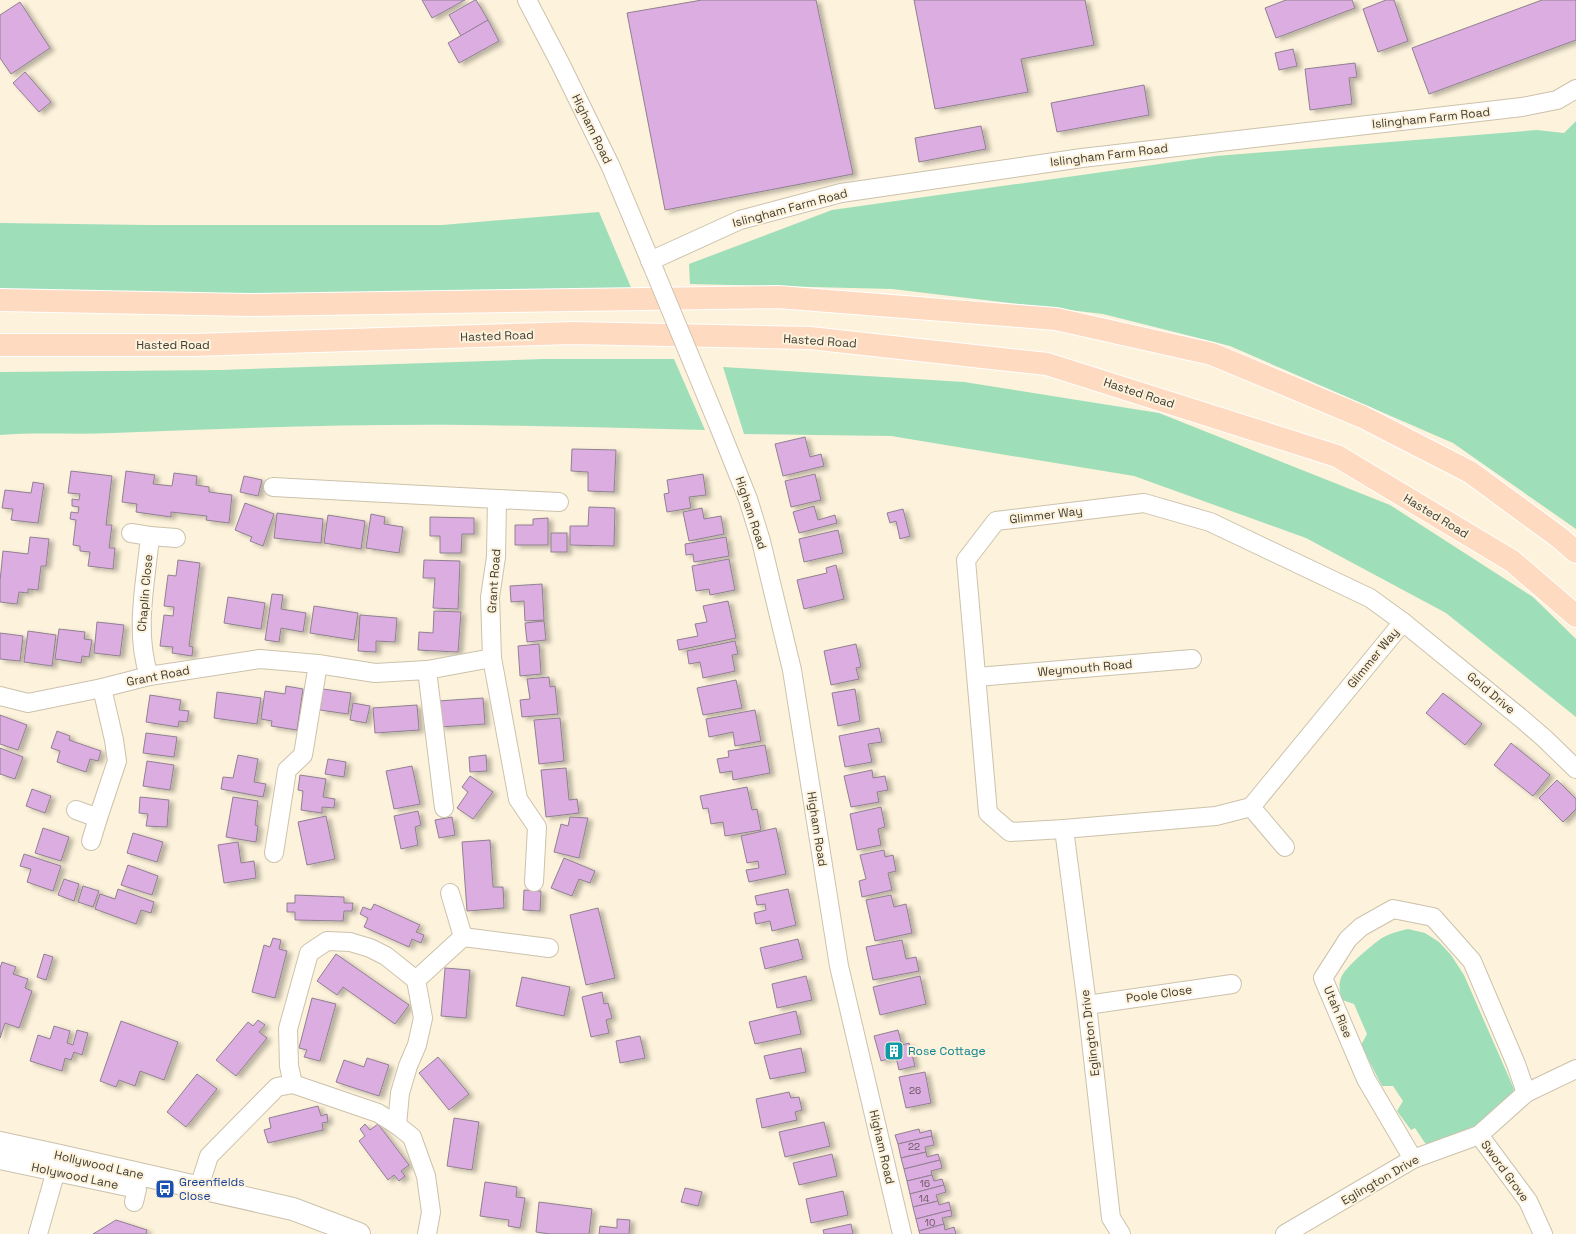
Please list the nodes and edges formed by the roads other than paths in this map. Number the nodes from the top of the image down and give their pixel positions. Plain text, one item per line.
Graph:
1 (527, 0) edge
2 (1576, 89) edge
3 (653, 266) junction
4 (0, 300) edge
5 (0, 345) edge
6 (273, 487) dead end
7 (497, 499) junction
8 (560, 502) dead end
9 (130, 533) dead end
10 (150, 536) junction
11 (176, 538) dead end
12 (1576, 552) edge
13 (1576, 616) edge
14 (1403, 622) junction
15 (492, 658) junction
16 (1192, 659) dead end
17 (318, 664) junction
18 (427, 670) junction
19 (149, 676) junction
20 (977, 677) junction
21 (102, 688) junction
22 (0, 696) edge
23 (1576, 769) edge
24 (1251, 807) junction
25 (444, 808) dead end
26 (76, 810) dead end
27 (98, 818) junction
28 (1064, 829) junction
29 (91, 841) dead end
30 (1285, 847) dead end
31 (274, 853) dead end
32 (534, 882) dead end
33 (450, 893) dead end
34 (463, 937) junction
35 (549, 948) dead end
36 (416, 980) junction
37 (1232, 984) dead end
38 (1087, 1005) junction
39 (1576, 1069) edge
40 (293, 1084) junction
41 (1526, 1093) junction
42 (397, 1125) junction
43 (1478, 1135) junction
44 (0, 1143) edge
45 (1413, 1159) junction
46 (0, 1160) edge
47 (58, 1164) junction
48 (199, 1187) junction
49 (134, 1202) dead end
50 (1291, 1233) edge
51 (38, 1234) edge
52 (359, 1234) edge
53 (427, 1234) edge
54 (902, 1234) edge
55 (1121, 1234) edge
56 (1543, 1234) edge

1 - 3 street, Higham Road
2 - 3 street, Islingham Farm Road
3 - 54 street, Higham Road, bridge
4 - 12 main road
5 - 13 main road, Hasted Road
6 - 7 street
7 - 8 street
7 - 15 street, Grant Road
9 - 10 street
10 - 11 street
10 - 19 street, Chaplin Close
14 - 20 street, Glimmer Way
14 - 23 street, Gold Drive
14 - 24 street, Glimmer Way
15 - 18 street, Grant Road
15 - 32 street
16 - 20 street, Weymouth Road
17 - 18 street, Grant Road
17 - 19 street, Grant Road
17 - 31 street
18 - 25 street
19 - 21 street, Grant Road
20 - 28 street, Glimmer Way
21 - 22 street, Grant Road
21 - 27 street
24 - 28 street, Glimmer Way
24 - 30 street
26 - 27 street
27 - 29 street
28 - 38 street, Eglington Drive
33 - 34 street
34 - 35 street
34 - 36 street
36 - 40 street
36 - 42 street
37 - 38 street, Poole Close
38 - 55 street, Eglington Drive
39 - 41 street
40 - 42 street
40 - 48 street
41 - 43 street, Sword Grove
41 - 45 street, Utah Rise
42 - 53 street
43 - 45 street, Eglington Drive
43 - 56 street, Sword Grove
44 - 47 main road, Hollywood Lane
45 - 50 street, Eglington Drive
46 - 47 street, Holywood Lane
47 - 48 main road, Hollywood Lane
47 - 49 street, Holywood Lane
47 - 51 street
48 - 52 main road, Hollywood Lane

